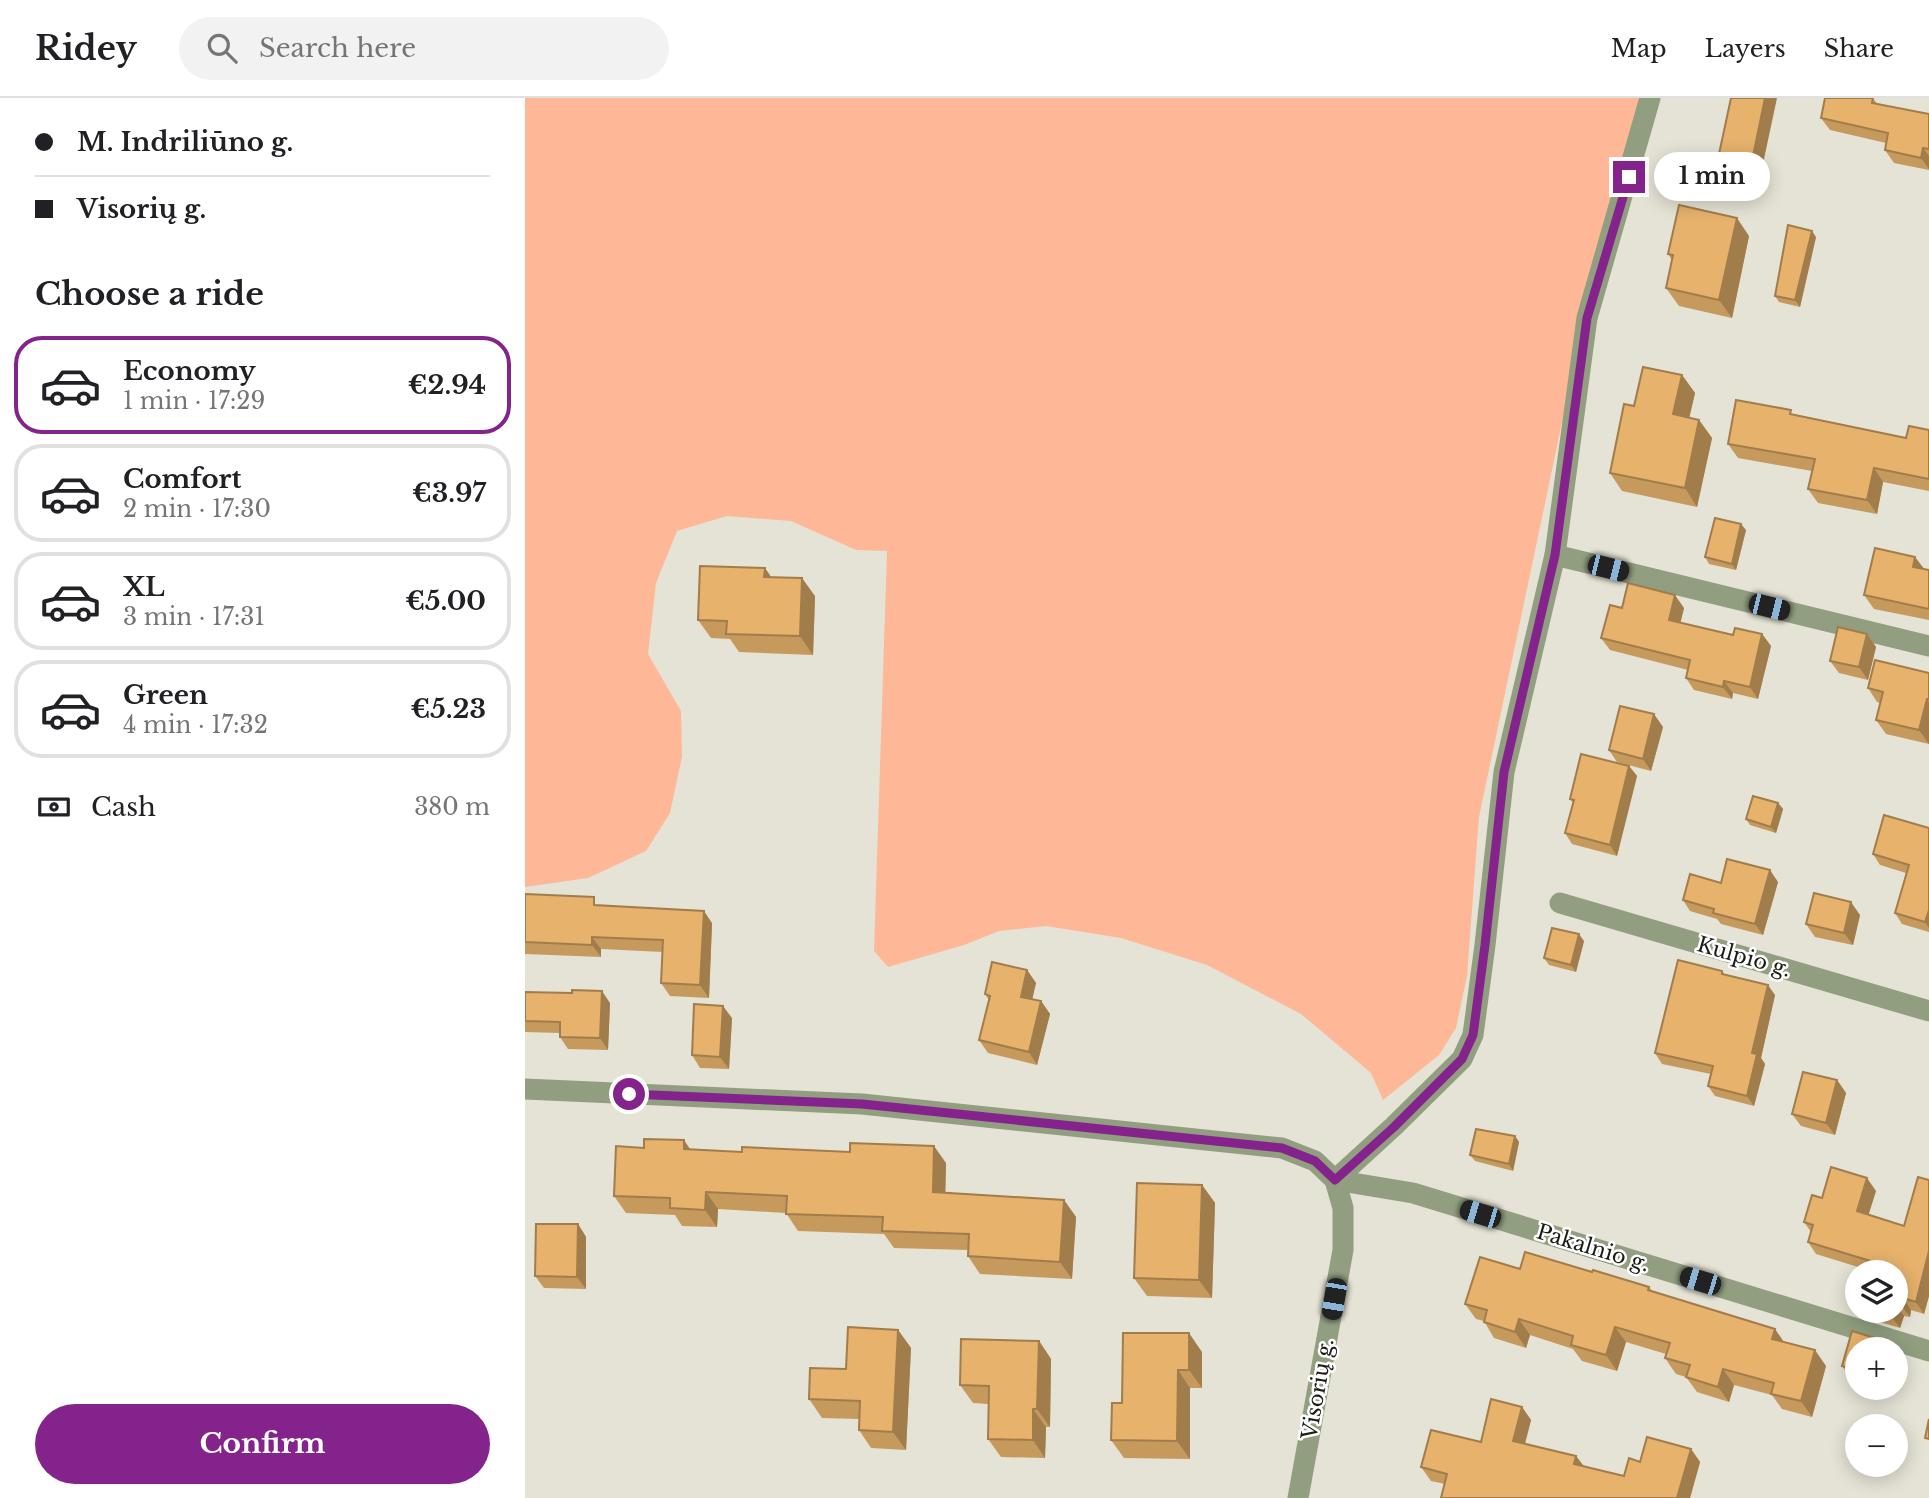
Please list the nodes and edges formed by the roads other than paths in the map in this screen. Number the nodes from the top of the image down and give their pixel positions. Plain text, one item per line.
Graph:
1 (1650, 98) edge
2 (1555, 555) junction
3 (1929, 646) edge
4 (1559, 903) dead end
5 (1929, 1011) edge
6 (525, 1089) edge
7 (1335, 1180) junction
8 (1929, 1350) edge
9 (1298, 1498) edge

1 - 2 street
2 - 3 street
2 - 7 street
4 - 5 street, Kulpio g.
6 - 7 street
7 - 8 street, Pakalnio g.
7 - 9 street, Visorių g.

